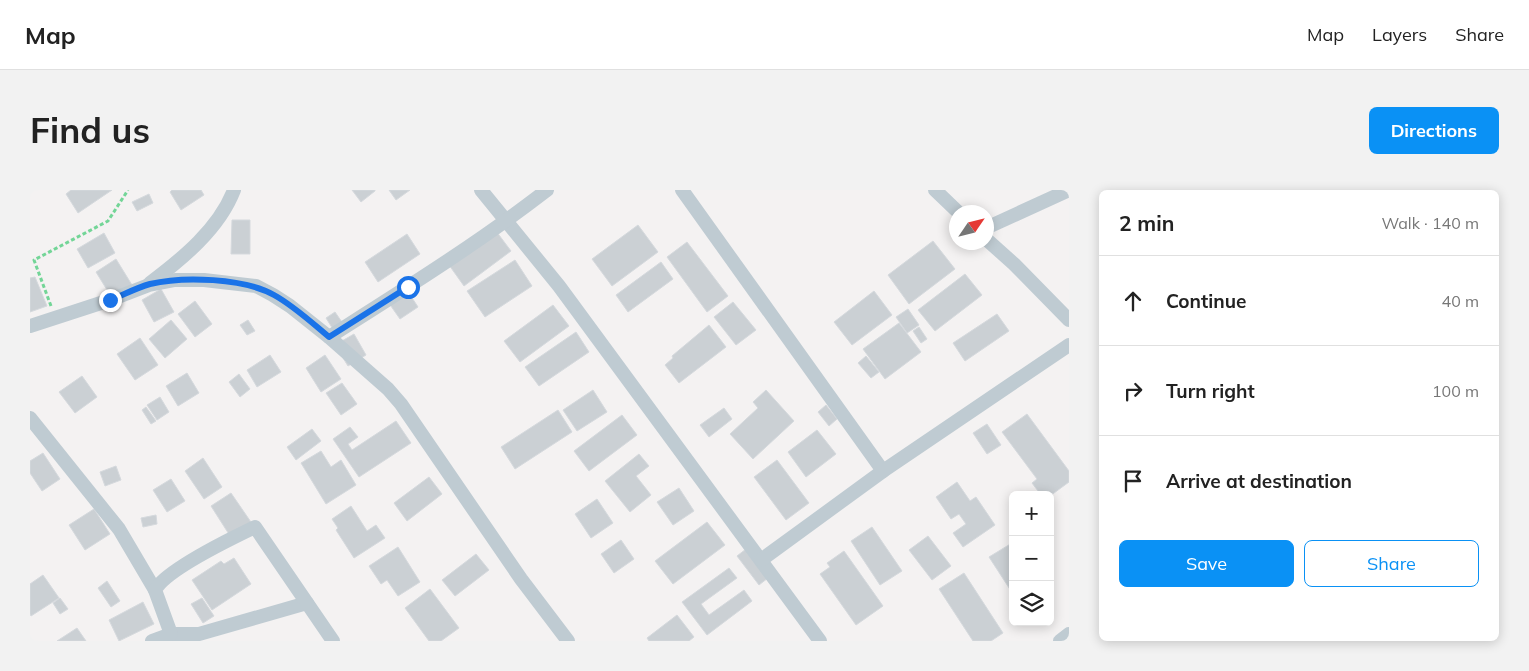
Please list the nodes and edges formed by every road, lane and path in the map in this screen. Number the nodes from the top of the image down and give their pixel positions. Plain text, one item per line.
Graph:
1 (128, 190) edge
2 (234, 190) edge
3 (480, 190) edge
4 (547, 190) edge
5 (682, 190) edge
6 (935, 190) edge
7 (1069, 190) edge
8 (951, 205) edge
9 (506, 221) junction
10 (994, 224) edge
11 (994, 246) edge
12 (148, 285) junction
13 (55, 316) junction
14 (1069, 320) edge
15 (30, 326) edge
16 (329, 337) junction
17 (1069, 344) edge
18 (30, 418) edge
19 (883, 471) junction
20 (761, 560) junction
21 (155, 590) junction
22 (307, 603) junction
23 (171, 634) junction
24 (1069, 634) edge
25 (152, 641) edge
26 (333, 641) edge
27 (568, 641) edge
28 (820, 641) edge
29 (1060, 641) edge

1 - 13 path
2 - 12 street
3 - 9 street
4 - 9 street
5 - 19 street
6 - 8 street
7 - 10 street
9 - 16 street
9 - 20 street
11 - 14 street
12 - 13 street
12 - 16 street
13 - 15 street
16 - 27 street
17 - 19 street
18 - 21 street
19 - 20 street
20 - 28 street
21 - 22 street
21 - 23 street
22 - 23 street
22 - 26 street
23 - 25 street
24 - 29 street

